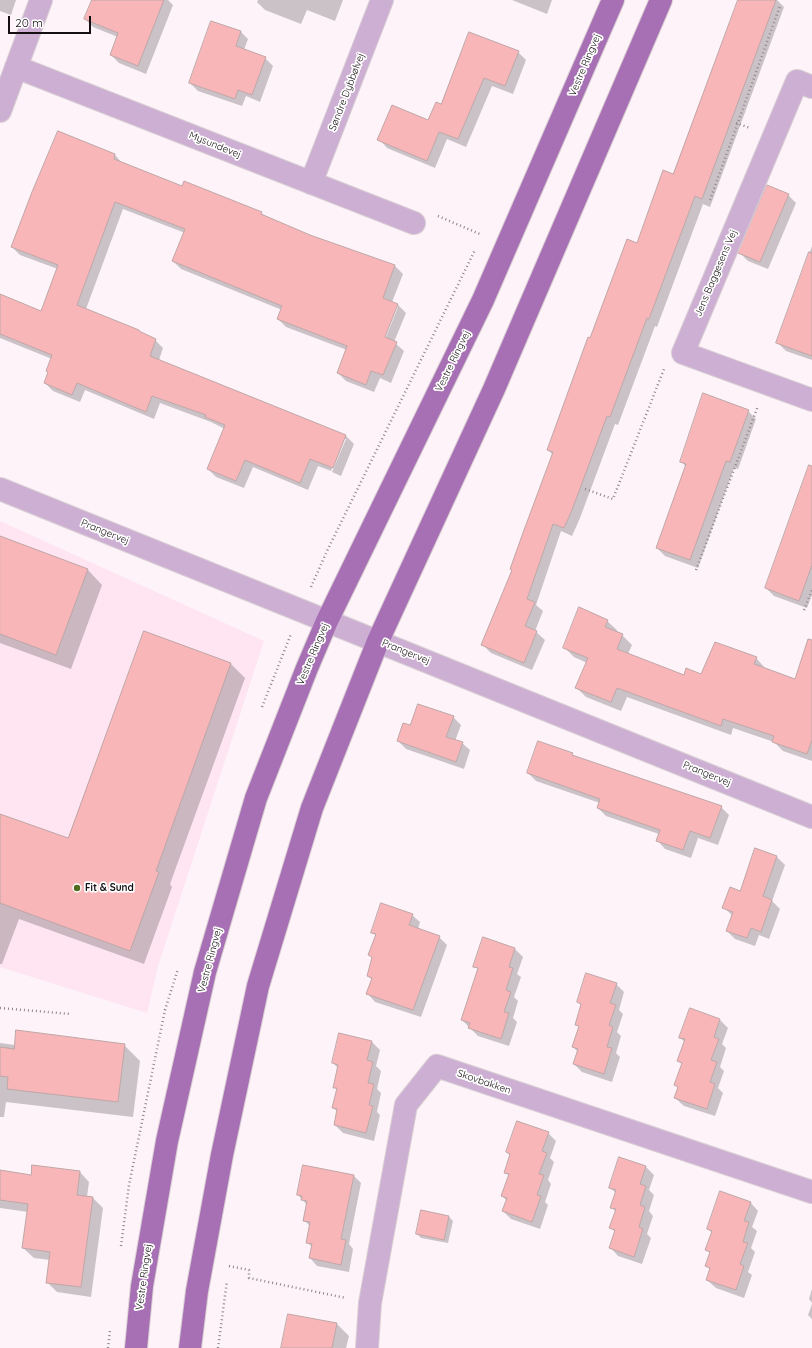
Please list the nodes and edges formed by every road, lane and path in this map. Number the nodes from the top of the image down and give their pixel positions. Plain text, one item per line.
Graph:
1 (41, 0) edge
2 (382, 0) edge
3 (613, 0) edge
4 (662, 0) edge
5 (780, 6) dead end
6 (16, 67) junction
7 (812, 87) edge
8 (0, 111) edge
9 (311, 183) junction
10 (710, 200) dead end
11 (414, 223) joint
12 (485, 228) dead end
13 (478, 243) dead end
14 (683, 353) junction
15 (766, 384) junction
16 (812, 400) edge
17 (0, 489) edge
18 (585, 489) dead end
19 (322, 561) dead end
20 (696, 570) dead end
21 (812, 590) edge
22 (804, 610) dead end
23 (327, 621) junction
24 (378, 641) junction
25 (812, 817) edge
26 (0, 1008) edge
27 (71, 1014) dead end
28 (812, 1192) edge
29 (230, 1259) dead end
30 (229, 1266) junction
31 (370, 1303) junction
32 (136, 1348) edge
33 (190, 1348) edge
34 (218, 1348) edge
35 (367, 1348) edge

1 - 6 street
2 - 9 street, Søndre Dybbølvej
3 - 23 main road, Vestre Ringvej
4 - 24 main road
5 - 10 path
6 - 8 street
6 - 9 street, Mysundevej
7 - 14 street, Jens Baggesens Vej
9 - 11 street, Mysundevej
11 - 12 path
13 - 19 path
14 - 15 street
14 - 18 path
15 - 16 street
15 - 20 path
17 - 23 street, Prangervej
21 - 22 path
23 - 24 street, Prangervej
23 - 32 main road, Vestre Ringvej
24 - 25 street, Prangervej
24 - 33 main road
26 - 27 path
28 - 31 street, Skovbakken
29 - 30 path
30 - 31 path
30 - 34 path
31 - 35 street, Skovbakken

